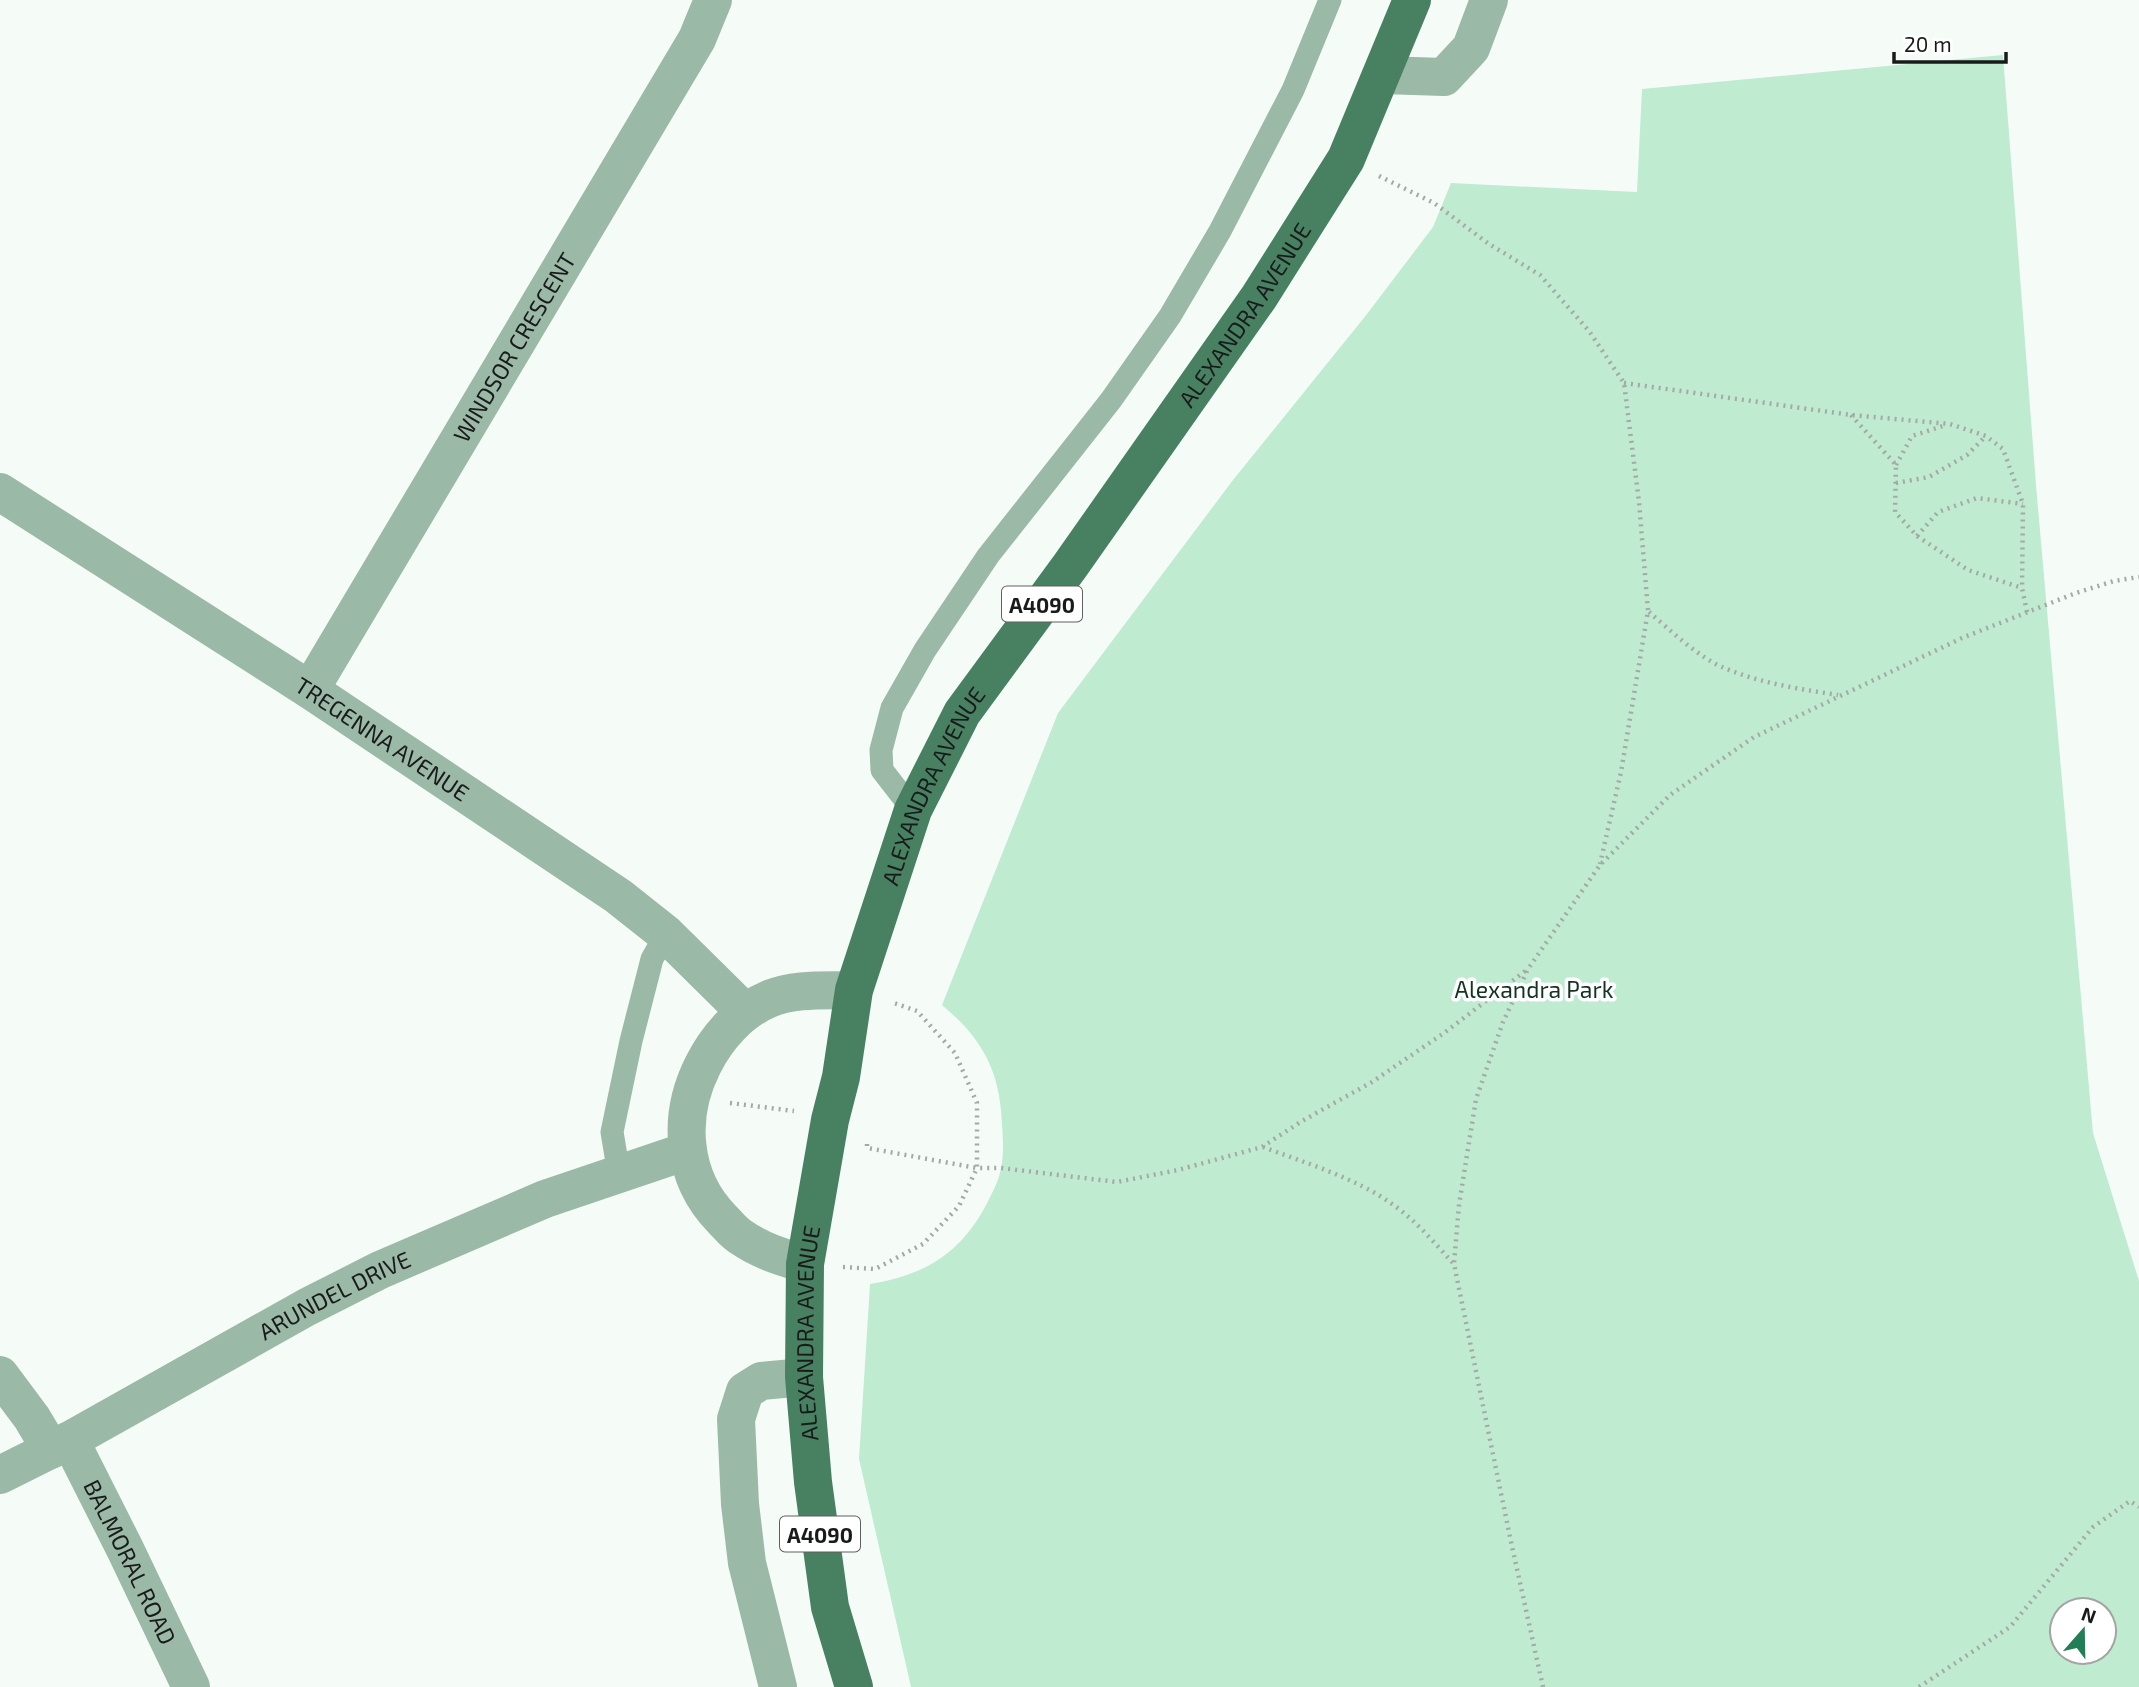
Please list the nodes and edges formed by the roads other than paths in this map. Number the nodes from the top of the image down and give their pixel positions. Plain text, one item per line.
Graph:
1 (713, 0) edge
2 (1330, 0) edge
3 (1412, 0) edge
4 (1489, 0) edge
5 (1382, 75) junction
6 (0, 492) edge
7 (310, 690) junction
8 (913, 810) junction
9 (666, 934) junction
10 (854, 990) junction
11 (745, 1012) junction
12 (687, 1151) junction
13 (619, 1174) junction
14 (805, 1264) junction
15 (0, 1375) edge
16 (804, 1377) junction
17 (60, 1445) junction
18 (0, 1475) edge
19 (191, 1687) edge
20 (778, 1687) edge
21 (854, 1687) edge

1 - 7 street, WINDSOR CRESCENT
2 - 8 lane
3 - 5 main road, ALEXANDRA AVENUE / A4090
4 - 5 street
5 - 8 main road, ALEXANDRA AVENUE / A4090
6 - 7 street, TREGENNA AVENUE
7 - 9 street, TREGENNA AVENUE
8 - 10 main road, ALEXANDRA AVENUE / A4090
9 - 11 street, TREGENNA AVENUE
9 - 13 lane
10 - 11 street
10 - 14 main road, ALEXANDRA AVENUE / A4090
11 - 12 street
12 - 13 street, ARUNDEL DRIVE
12 - 14 street
13 - 17 street, ARUNDEL DRIVE
14 - 16 main road, ALEXANDRA AVENUE / A4090
15 - 17 street, BALMORAL ROAD
16 - 20 street
16 - 21 main road, ALEXANDRA AVENUE / A4090
17 - 18 street, ARUNDEL DRIVE
17 - 19 street, BALMORAL ROAD

